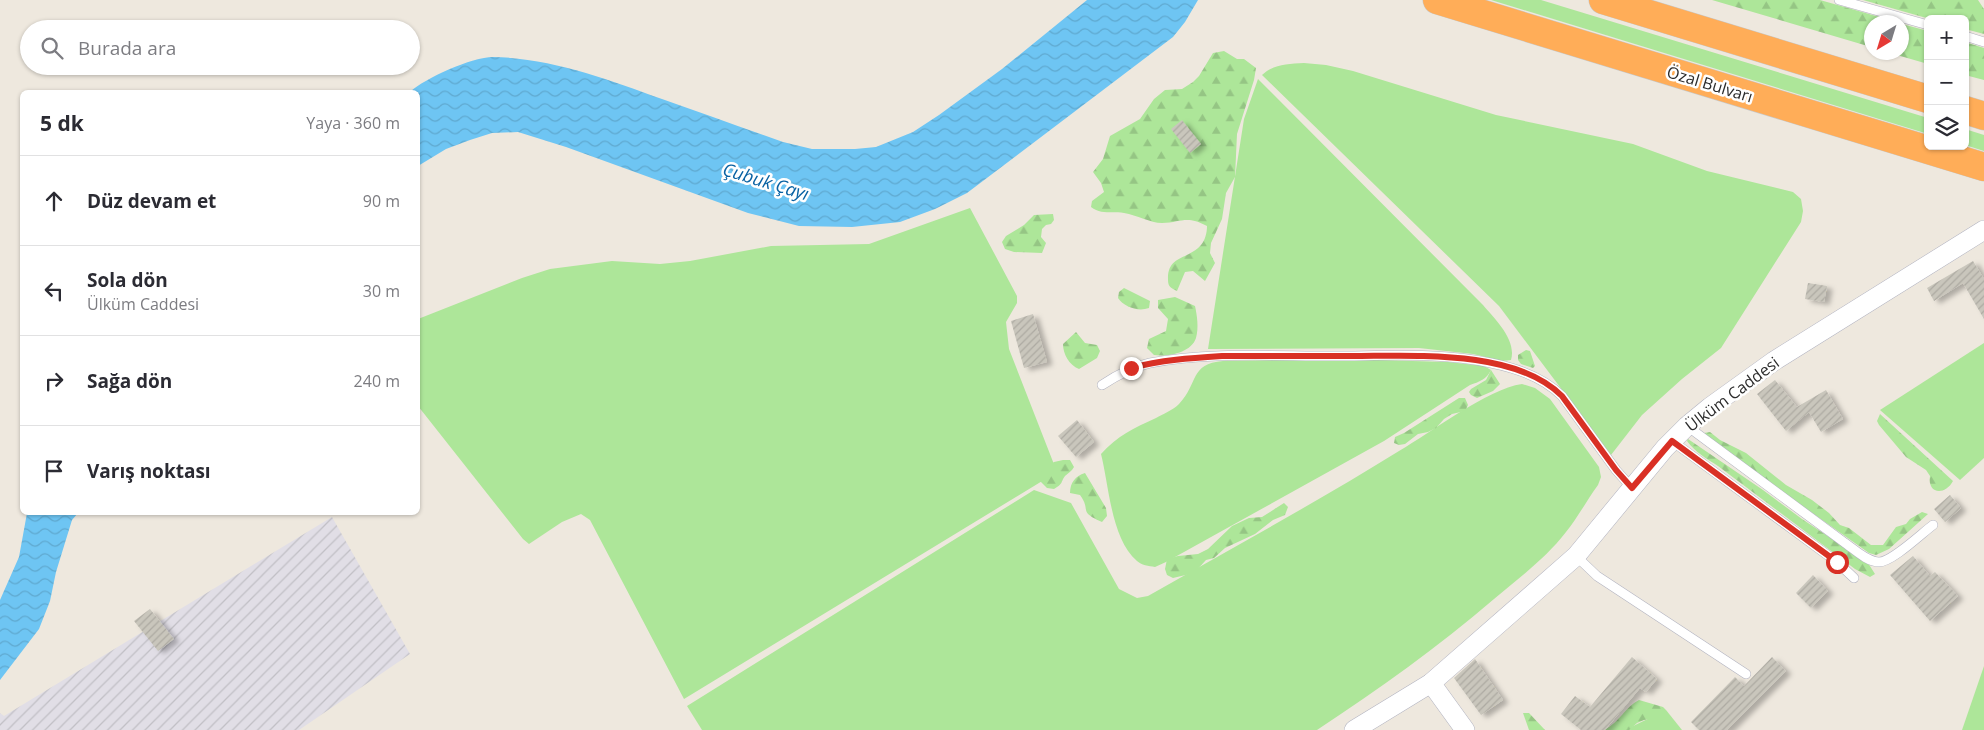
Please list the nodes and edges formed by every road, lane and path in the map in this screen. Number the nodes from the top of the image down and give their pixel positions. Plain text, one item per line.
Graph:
1 (1437, 0) edge
2 (1603, 0) edge
3 (1839, 0) edge
4 (1924, 24) edge
5 (1969, 37) edge
6 (1984, 42) edge
7 (1924, 98) edge
8 (1969, 111) edge
9 (1984, 116) edge
10 (1984, 167) edge
11 (1984, 230) edge
12 (1102, 385) dead end
13 (1687, 426) junction
14 (1672, 441) junction
15 (1632, 488) junction
16 (1933, 525) dead end
17 (1576, 556) junction
18 (1854, 578) dead end
19 (1746, 674) dead end
20 (1431, 683) junction
21 (1354, 730) edge
22 (1465, 730) edge

1 - 10 highway, Özal Bulvarı
2 - 7 highway
3 - 4 lane
5 - 6 lane
8 - 9 highway
11 - 13 street, Ülküm Caddesi
12 - 15 lane
13 - 14 street, Ülküm Caddesi
13 - 16 lane
14 - 15 street, Ülküm Caddesi
14 - 18 lane
15 - 17 street, Ülküm Caddesi
17 - 19 lane
17 - 20 street, Ülküm Caddesi
20 - 21 street, Ülküm Caddesi
20 - 22 street

